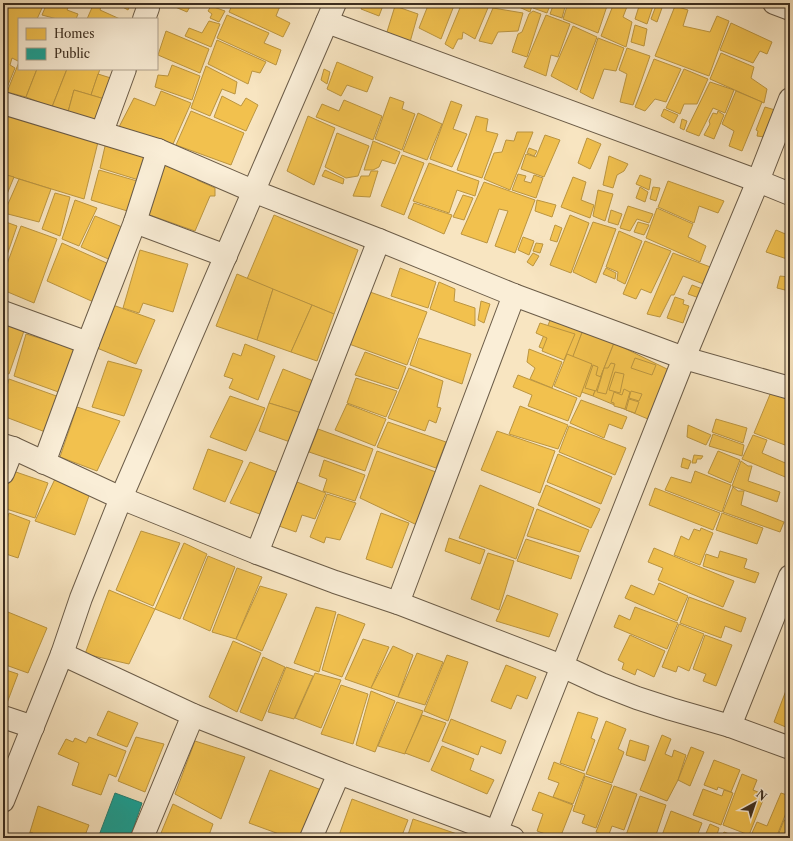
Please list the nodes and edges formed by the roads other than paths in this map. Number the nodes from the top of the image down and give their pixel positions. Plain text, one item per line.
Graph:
1 (148, 3) edge
2 (774, 3) edge
3 (790, 9) edge
4 (331, 12) edge
5 (144, 18) edge
6 (125, 70) edge
7 (790, 99) edge
8 (3, 103) edge
9 (102, 132) junction
10 (158, 150) junction
11 (758, 181) junction
12 (253, 191) junction
13 (790, 194) edge
14 (135, 222) junction
15 (379, 240) junction
16 (226, 256) junction
17 (514, 295) junction
18 (3, 312) edge
19 (88, 343) junction
20 (684, 358) junction
21 (790, 388) edge
22 (8, 446) edge
23 (44, 463) junction
24 (3, 473) edge
25 (121, 498) junction
26 (257, 553) junction
27 (790, 576) edge
28 (398, 603) junction
29 (62, 654) junction
30 (562, 666) junction
31 (193, 715) junction
32 (3, 716) edge
33 (730, 726) junction
34 (33, 727) junction
35 (790, 748) edge
36 (339, 773) junction
37 (3, 801) edge
38 (501, 836) edge
39 (142, 838) edge
40 (311, 838) edge

1 - 5 street
2 - 3 street
4 - 11 street
4 - 12 street
6 - 9 street
7 - 11 street
8 - 9 street
9 - 10 street
10 - 12 street
10 - 14 street
11 - 13 street
11 - 20 street
12 - 15 street
12 - 16 street
14 - 16 street
14 - 19 street
15 - 17 street
15 - 26 street
16 - 25 street
17 - 20 street
17 - 28 street
18 - 19 street
19 - 23 street
20 - 21 street
20 - 30 street
22 - 23 street
22 - 24 street
23 - 25 street
25 - 26 street
25 - 29 street
26 - 28 street
27 - 33 street
28 - 30 street
29 - 31 street
29 - 34 street
30 - 33 street
30 - 38 street
31 - 36 street
31 - 39 street
32 - 34 street
33 - 35 street
34 - 37 street
36 - 38 street
36 - 40 street

